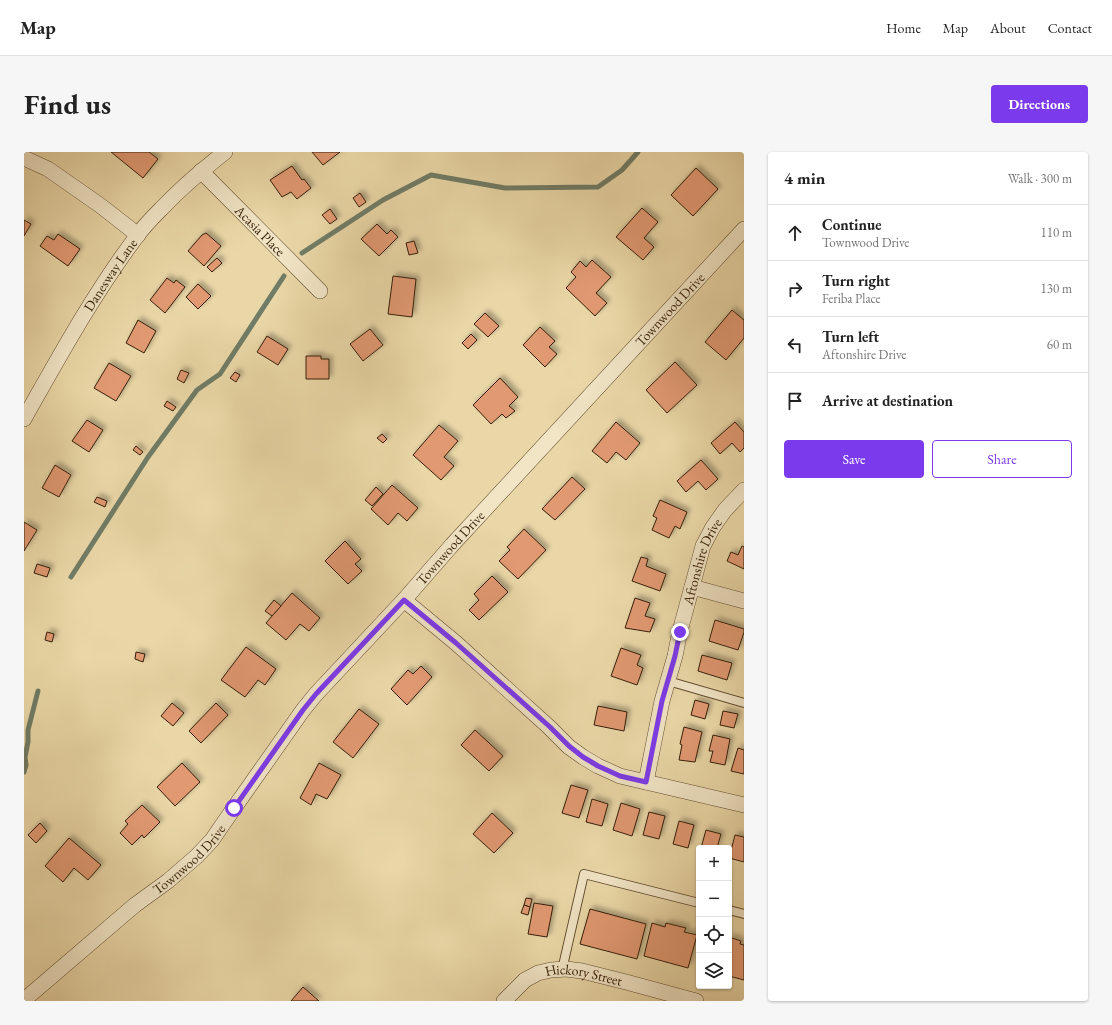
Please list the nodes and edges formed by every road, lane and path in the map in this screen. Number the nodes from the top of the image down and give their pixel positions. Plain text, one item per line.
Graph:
1 (225, 152) edge
2 (24, 158) edge
3 (201, 170) junction
4 (744, 229) edge
5 (138, 235) junction
6 (320, 291) dead end
7 (24, 419) edge
8 (744, 490) edge
9 (692, 587) junction
10 (404, 600) junction
11 (744, 601) edge
12 (668, 681) junction
13 (744, 703) edge
14 (646, 782) junction
15 (744, 805) edge
16 (696, 902) edge
17 (732, 911) edge
18 (744, 914) edge
19 (562, 970) junction
20 (24, 1000) edge
21 (504, 1001) edge
22 (696, 1001) edge

1 - 3 street, Danesway Lane
2 - 5 street
3 - 5 street, Danesway Lane
3 - 6 street, Acasia Place
4 - 10 street, Townwood Drive
5 - 7 street, Danesway Lane
8 - 9 street, Aftonshire Drive
9 - 11 street
9 - 12 street, Aftonshire Drive
10 - 14 street
10 - 20 street, Townwood Drive
12 - 13 lane
12 - 14 street, Aftonshire Drive
14 - 15 street
16 - 19 lane
17 - 18 lane
19 - 21 street, Hickory Street
19 - 22 street, Hickory Street

